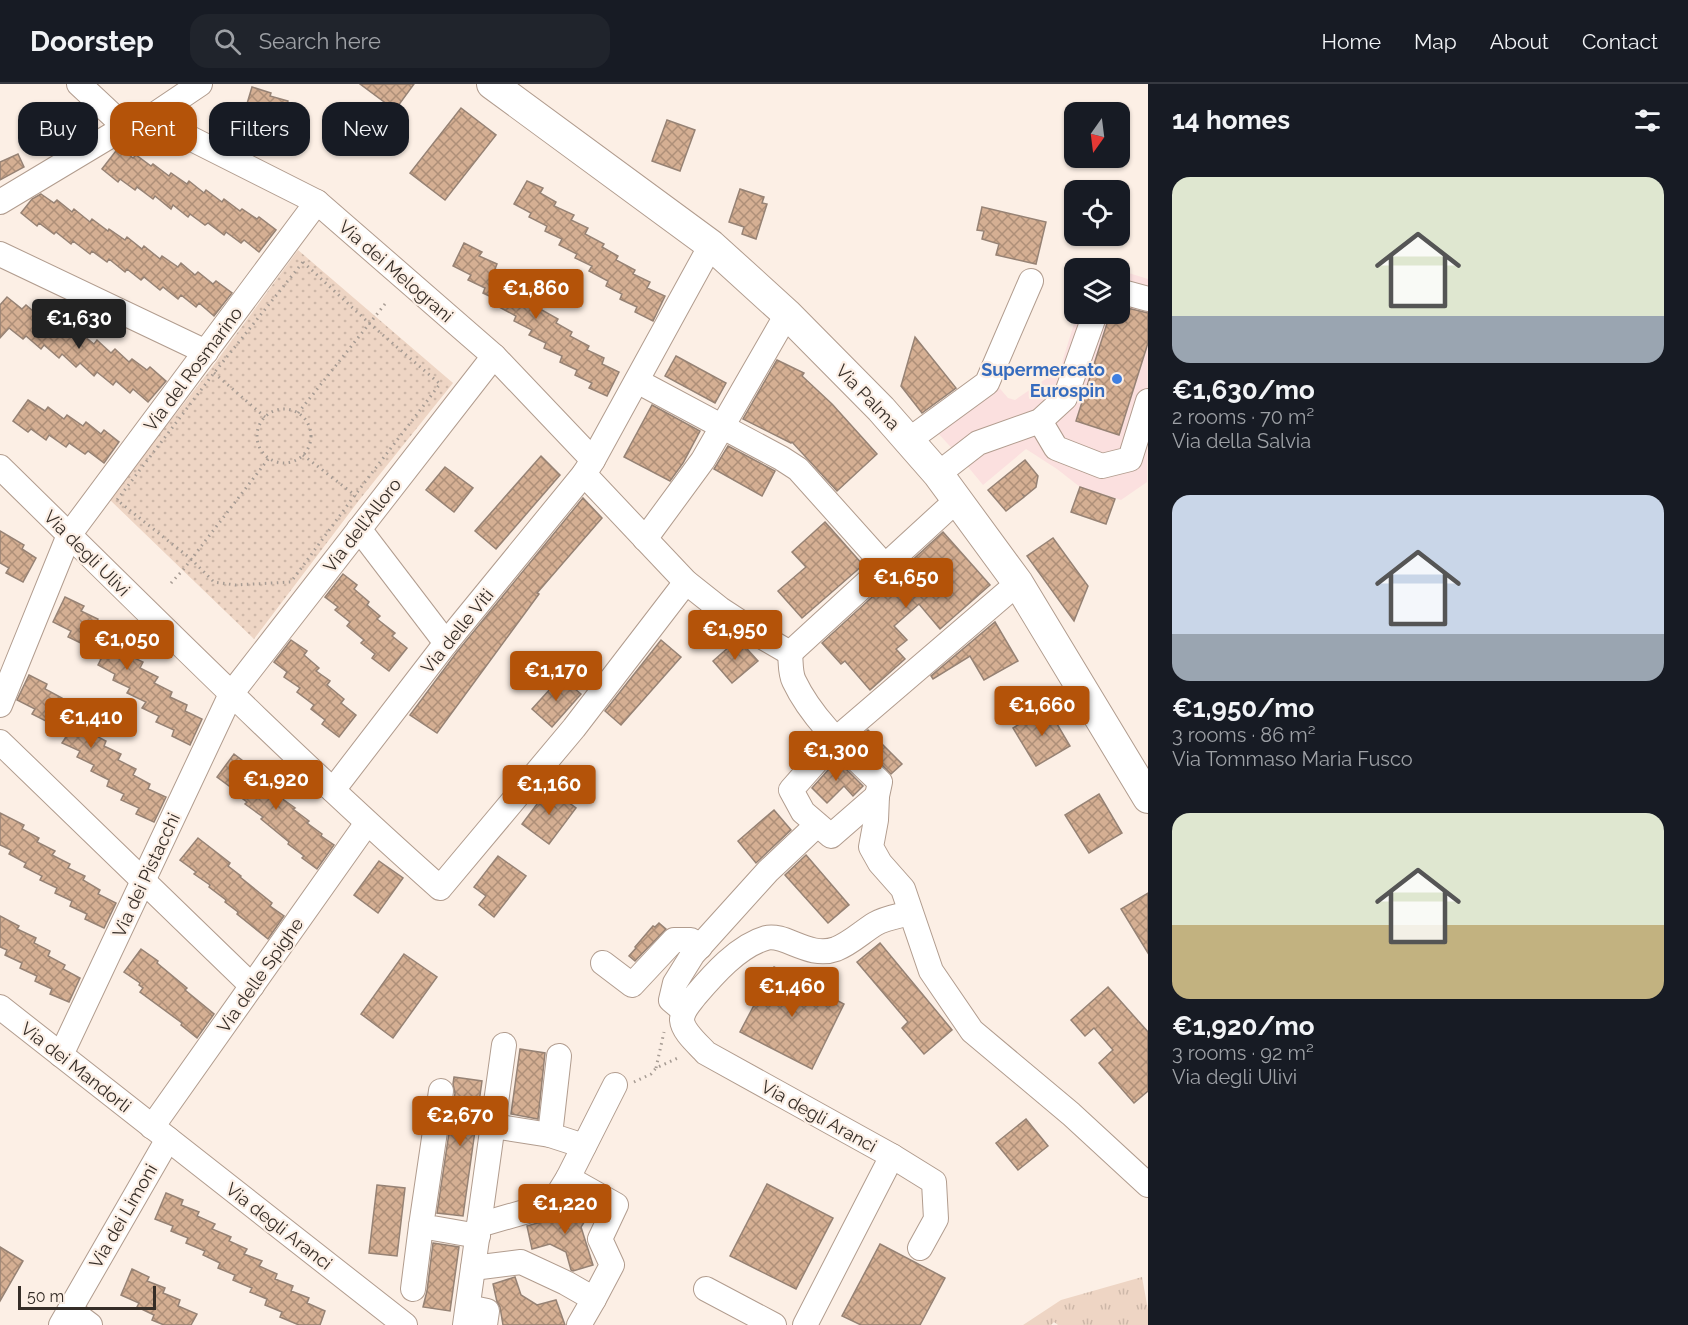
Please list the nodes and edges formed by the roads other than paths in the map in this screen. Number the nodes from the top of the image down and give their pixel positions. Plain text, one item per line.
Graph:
1 (79, 84) edge
2 (200, 84) edge
3 (492, 84) edge
4 (173, 102) edge
5 (110, 114) edge
6 (110, 137) edge
7 (197, 142) edge
8 (0, 202) edge
9 (317, 202) junction
10 (711, 245) junction
11 (0, 254) edge
12 (1031, 280) dead end
13 (1130, 294) edge
14 (1148, 299) edge
15 (787, 314) junction
16 (1091, 324) edge
17 (494, 356) junction
18 (206, 362) junction
19 (636, 381) junction
20 (1148, 401) edge
21 (1040, 421) junction
22 (723, 426) junction
23 (909, 440) junction
24 (0, 467) edge
25 (588, 467) junction
26 (938, 474) junction
27 (958, 499) junction
28 (359, 530) junction
29 (69, 535) junction
30 (645, 539) junction
31 (885, 566) junction
32 (686, 582) junction
33 (1018, 583) junction
34 (446, 643) junction
35 (790, 653) junction
36 (231, 694) junction
37 (0, 705) edge
38 (836, 739) junction
39 (0, 742) edge
40 (333, 790) junction
41 (877, 796) junction
42 (1148, 798) edge
43 (368, 823) junction
44 (817, 825) junction
45 (143, 880) junction
46 (910, 913) junction
47 (700, 947) junction
48 (603, 963) dead end
49 (252, 986) junction
50 (0, 1007) edge
51 (684, 1011) junction
52 (504, 1045) dead end
53 (61, 1055) junction
54 (560, 1056) dead end
55 (615, 1085) road end
56 (441, 1091) dead end
57 (493, 1126) junction
58 (160, 1133) junction
59 (550, 1136) junction
60 (584, 1146) junction
61 (892, 1156) junction
62 (568, 1178) junction
63 (1148, 1185) edge
64 (421, 1226) junction
65 (478, 1230) junction
66 (920, 1248) dead end
67 (473, 1268) junction
68 (413, 1289) dead end
69 (706, 1289) dead end
70 (594, 1299) junction
71 (466, 1316) edge
72 (66, 1318) edge
73 (90, 1325) edge
74 (405, 1325) edge
75 (485, 1325) edge
76 (579, 1325) edge
77 (774, 1325) edge
78 (805, 1325) edge

1 - 5 street
2 - 4 street
3 - 10 main road, Via Palma
6 - 8 street
7 - 9 street, Via dei Melograni
9 - 17 street, Via dei Melograni
9 - 18 street, Via del Rosmarino
10 - 15 main road, Via Palma
10 - 19 street, Via delle Viti
11 - 18 street
12 - 23 street
13 - 14 street
15 - 22 street
15 - 23 main road, Via Palma
16 - 21 street
17 - 25 street, Via dei Melograni
17 - 28 street, Via dell'Alloro
18 - 29 street, Via del Rosmarino
19 - 22 street
19 - 25 street, Via delle Viti
20 - 21 street
21 - 26 street
22 - 30 street
22 - 31 street
23 - 26 main road, Via Palma
24 - 29 street, Via degli Ulivi
25 - 30 street, Via dei Melograni
25 - 34 street, Via delle Viti
26 - 27 main road, Via Palma
27 - 31 street
27 - 33 main road, Via Palma
28 - 34 street
28 - 36 street, Via dell'Alloro
29 - 36 street, Via degli Ulivi
29 - 37 street, Via del Rosmarino
30 - 32 street, Via dei Melograni
31 - 35 street
32 - 35 street, Via dei Melograni
32 - 43 street, Via degli Ulivi
33 - 38 street
33 - 42 main road, Via Palma
34 - 40 street, Via delle Viti
35 - 38 street
36 - 40 street, Via degli Ulivi
36 - 45 street, Via dei Pistacchi
38 - 41 street
38 - 44 street
39 - 45 street
40 - 43 street, Via degli Ulivi
41 - 44 street
41 - 46 street
43 - 49 street, Via delle Spighe
44 - 47 street
45 - 49 street
45 - 53 street, Via dei Pistacchi
46 - 51 street
46 - 63 street
47 - 48 street
47 - 51 street
49 - 58 street, Via delle Spighe
50 - 53 street, Via dei Mandorli
51 - 61 street, Via degli Aranci
52 - 57 street
53 - 58 street, Via dei Mandorli
54 - 59 street
55 - 60 street
56 - 64 street
57 - 59 street
57 - 65 street
58 - 72 street, Via dei Limoni
58 - 74 street, Via degli Aranci
59 - 60 street
60 - 62 street
61 - 66 street
61 - 78 street, Via degli Aranci
62 - 65 street
62 - 70 street
64 - 65 street
64 - 68 street
65 - 67 street
67 - 70 street
67 - 71 street
69 - 77 street
70 - 76 street
71 - 75 street
72 - 73 street

